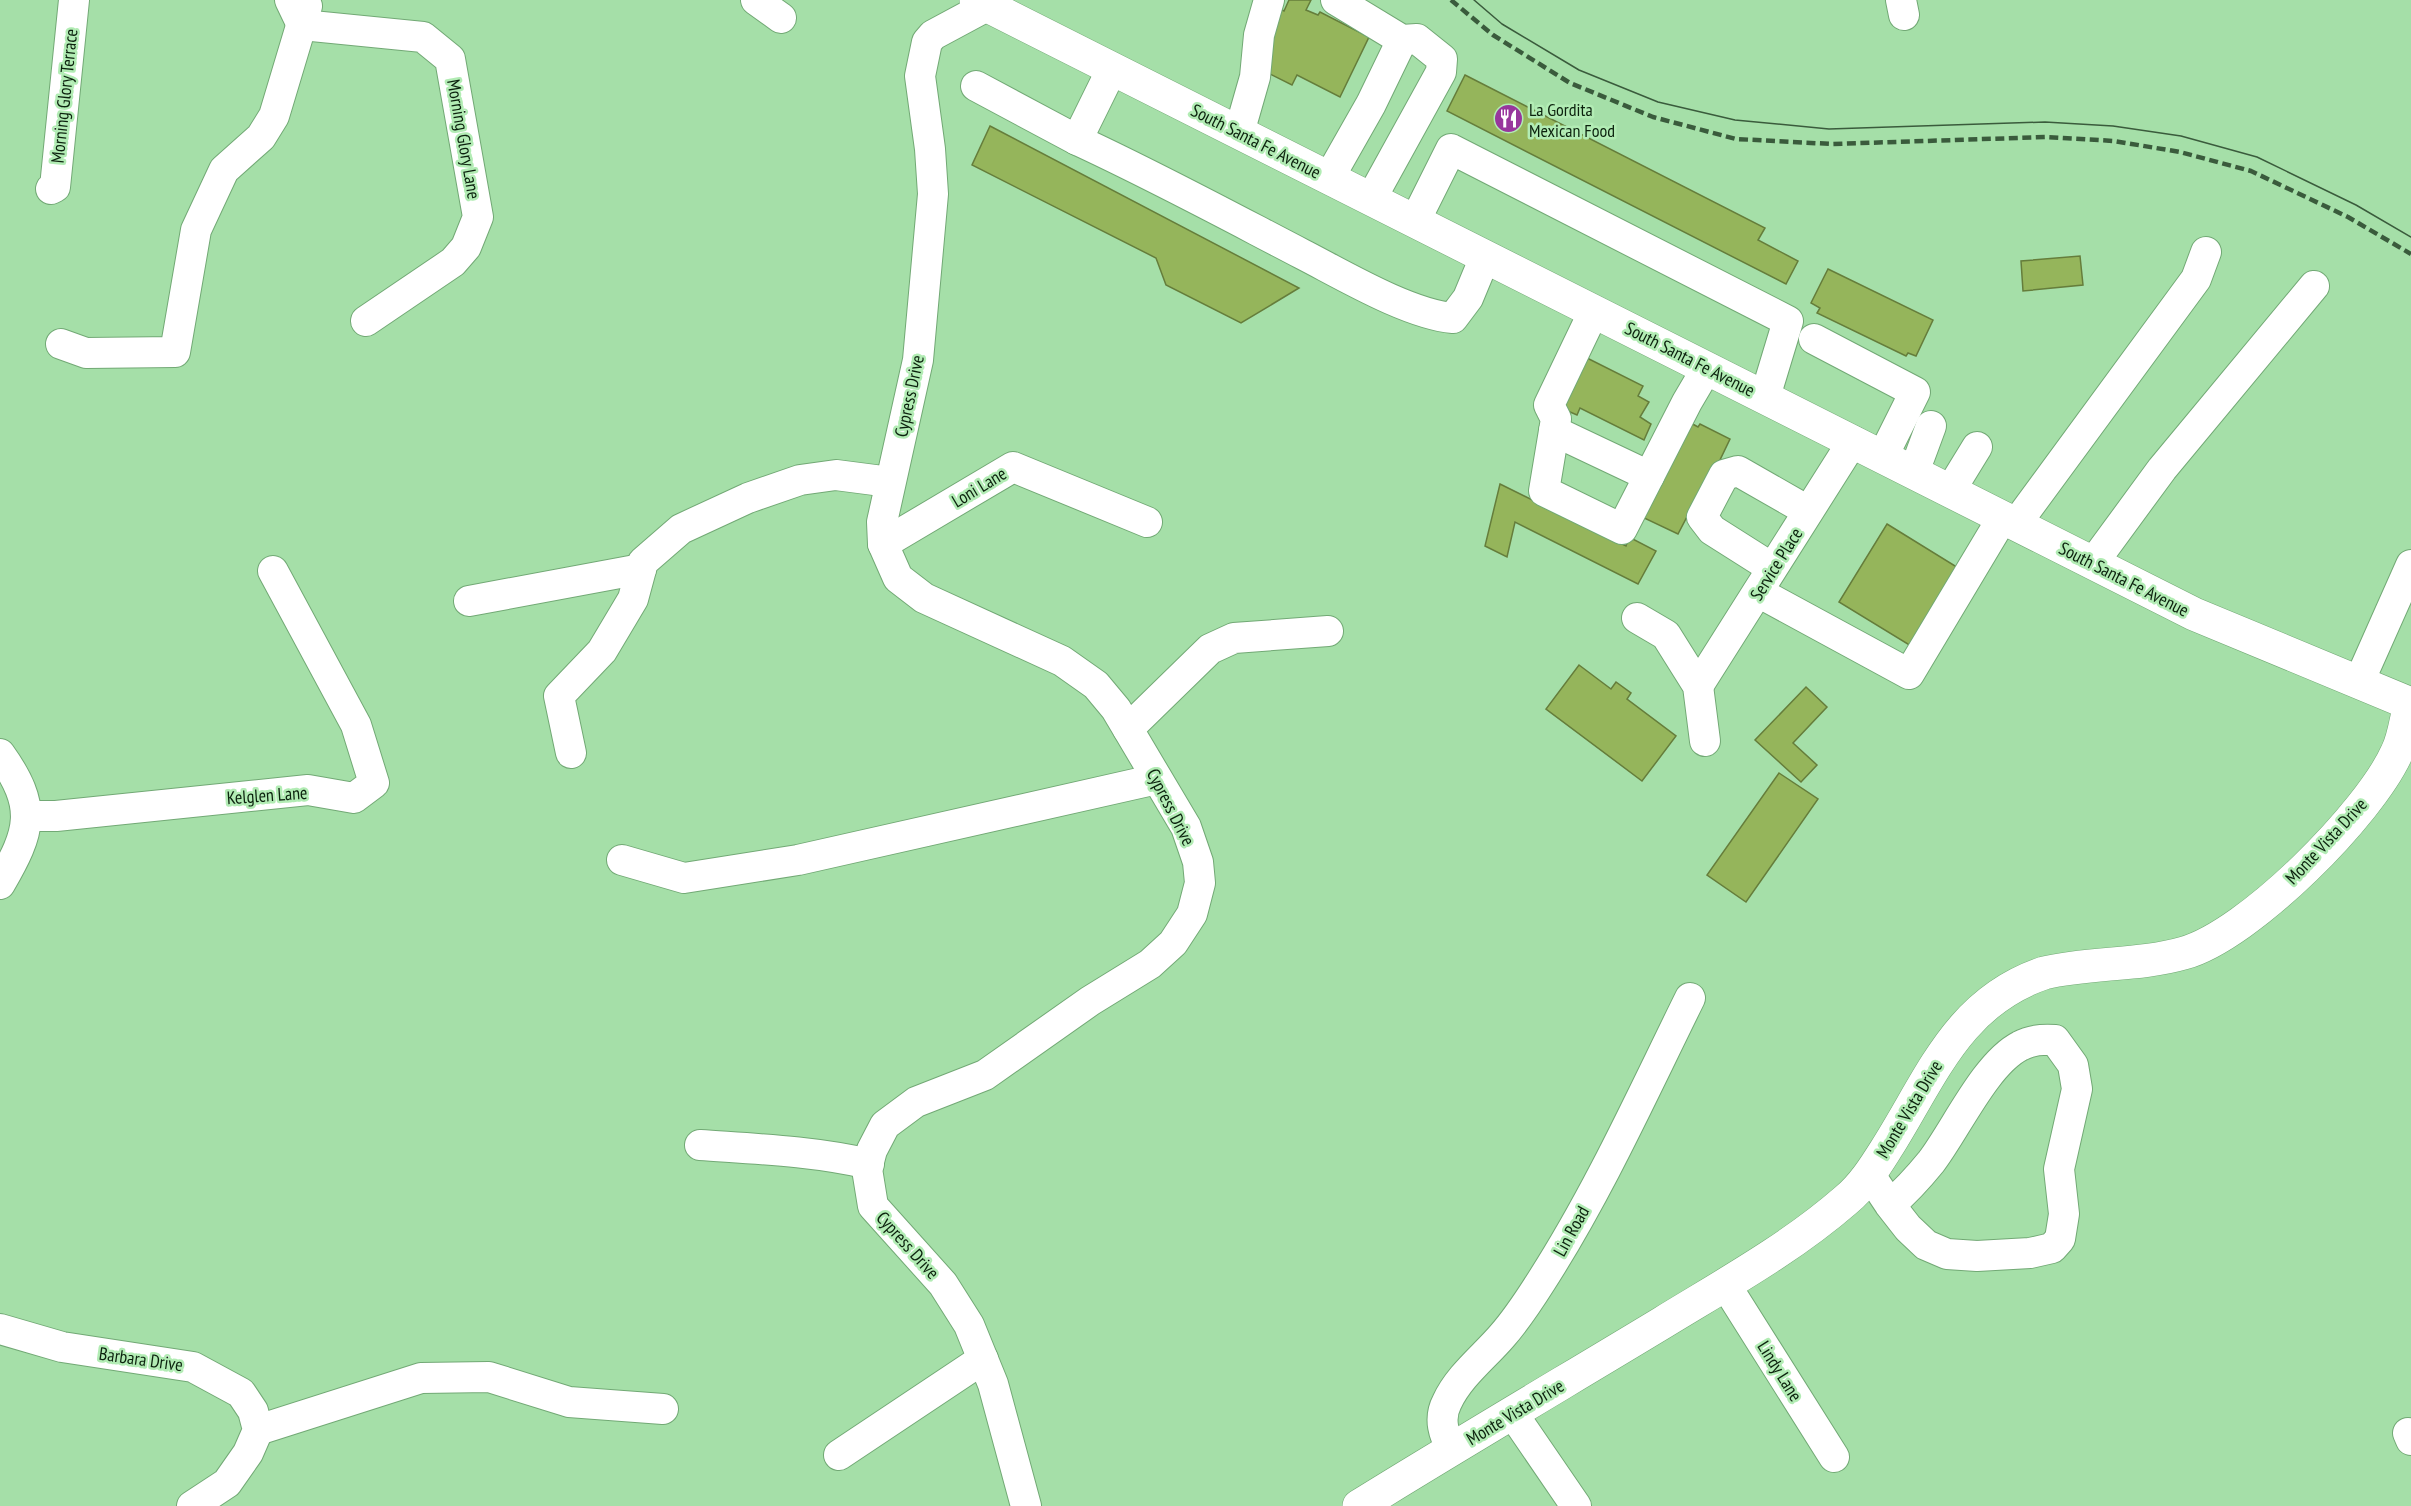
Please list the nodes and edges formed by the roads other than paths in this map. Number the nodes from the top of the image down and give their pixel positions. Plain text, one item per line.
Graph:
1 (74, 0) edge
2 (756, 0) edge
3 (1269, 0) edge
4 (1335, 0) edge
5 (981, 3) edge
6 (300, 8) edge
7 (781, 18) dead end
8 (1402, 40) junction
9 (1112, 69) junction
10 (976, 86) dead end
11 (1239, 132) junction
12 (1077, 140) junction
13 (1329, 178) junction
14 (51, 189) dead end
15 (1371, 199) junction
16 (1415, 221) junction
17 (2206, 252) dead end
18 (1485, 257) junction
19 (2314, 286) dead end
20 (1594, 311) junction
21 (366, 321) dead end
22 (1814, 339) dead end
23 (61, 344) dead end
24 (1707, 368) junction
25 (1765, 397) junction
26 (1931, 426) dead end
27 (1554, 431) junction
28 (1853, 441) junction
29 (1977, 447) dead end
30 (1883, 456) junction
31 (1914, 472) junction
32 (1649, 476) junction
33 (890, 482) junction
34 (1950, 490) junction
35 (1809, 512) junction
36 (2010, 521) junction
37 (1147, 522) dead end
38 (883, 544) junction
39 (2093, 563) junction
40 (2411, 565) edge
41 (641, 569) junction
42 (273, 571) dead end
43 (1765, 580) junction
44 (469, 601) dead end
45 (1636, 618) dead end
46 (1328, 631) dead end
47 (2359, 682) junction
48 (1698, 686) junction
49 (2410, 704) edge
50 (1128, 729) junction
51 (1705, 741) dead end
52 (571, 753) dead end
53 (0, 754) edge
54 (1157, 779) junction
55 (18, 824) edge
56 (622, 860) dead end
57 (0, 884) edge
58 (1690, 998) dead end
59 (699, 1145) dead end
60 (869, 1164) junction
61 (1870, 1175) junction
62 (1890, 1205) junction
63 (1725, 1284) junction
64 (0, 1329) edge
65 (983, 1359) junction
66 (663, 1409) dead end
67 (1513, 1414) junction
68 (258, 1430) junction
69 (1452, 1450) junction
70 (839, 1455) dead end
71 (1834, 1457) dead end
72 (1370, 1503) edge
73 (194, 1506) edge
74 (1026, 1506) edge
75 (1576, 1506) edge

1 - 14 street, Morning Glory Terrace
2 - 7 street
3 - 11 street
4 - 8 street
5 - 9 main road, South Santa Fe Avenue
5 - 33 street, Cypress Drive
6 - 21 street, Morning Glory Lane
6 - 23 street
8 - 13 street
8 - 15 street
9 - 11 main road, South Santa Fe Avenue
9 - 12 street
10 - 12 street
11 - 13 main road, South Santa Fe Avenue
12 - 18 street
13 - 15 main road, South Santa Fe Avenue
15 - 16 main road, South Santa Fe Avenue
16 - 18 main road, South Santa Fe Avenue
16 - 25 street
17 - 36 street
18 - 20 main road, South Santa Fe Avenue
19 - 39 street
20 - 24 main road, South Santa Fe Avenue
20 - 27 street
22 - 30 street
24 - 25 main road, South Santa Fe Avenue
24 - 32 street
25 - 28 main road, South Santa Fe Avenue
26 - 31 street
27 - 32 street
27 - 32 street
28 - 30 main road, South Santa Fe Avenue
28 - 35 street, Service Place
29 - 34 street
30 - 31 main road, South Santa Fe Avenue
31 - 34 main road, South Santa Fe Avenue
33 - 38 street, Cypress Drive
33 - 41 street
34 - 36 main road, South Santa Fe Avenue
35 - 43 street, Service Place
35 - 43 street
36 - 39 main road, South Santa Fe Avenue
36 - 43 street
37 - 38 street, Loni Lane
38 - 50 street, Cypress Drive
39 - 47 main road, South Santa Fe Avenue
40 - 47 street
41 - 44 street
41 - 52 street
42 - 55 street, Kelglen Lane
43 - 48 street, Service Place
45 - 48 street
46 - 50 street
47 - 49 main road, South Santa Fe Avenue
48 - 51 street
49 - 61 main road, Monte Vista Drive
50 - 54 street, Cypress Drive
53 - 55 street
54 - 56 street
54 - 60 street, Cypress Drive
55 - 57 street
58 - 69 street, Lin Road
59 - 60 street
60 - 65 street, Cypress Drive
61 - 62 street
61 - 63 main road, Monte Vista Drive
62 - 62 street
63 - 67 main road, Monte Vista Drive
63 - 71 street, Lindy Lane
64 - 68 street, Barbara Drive
65 - 70 street
65 - 74 street, Cypress Drive
66 - 68 street
67 - 69 main road, Monte Vista Drive
67 - 75 street
68 - 73 street
69 - 72 main road, Monte Vista Drive

